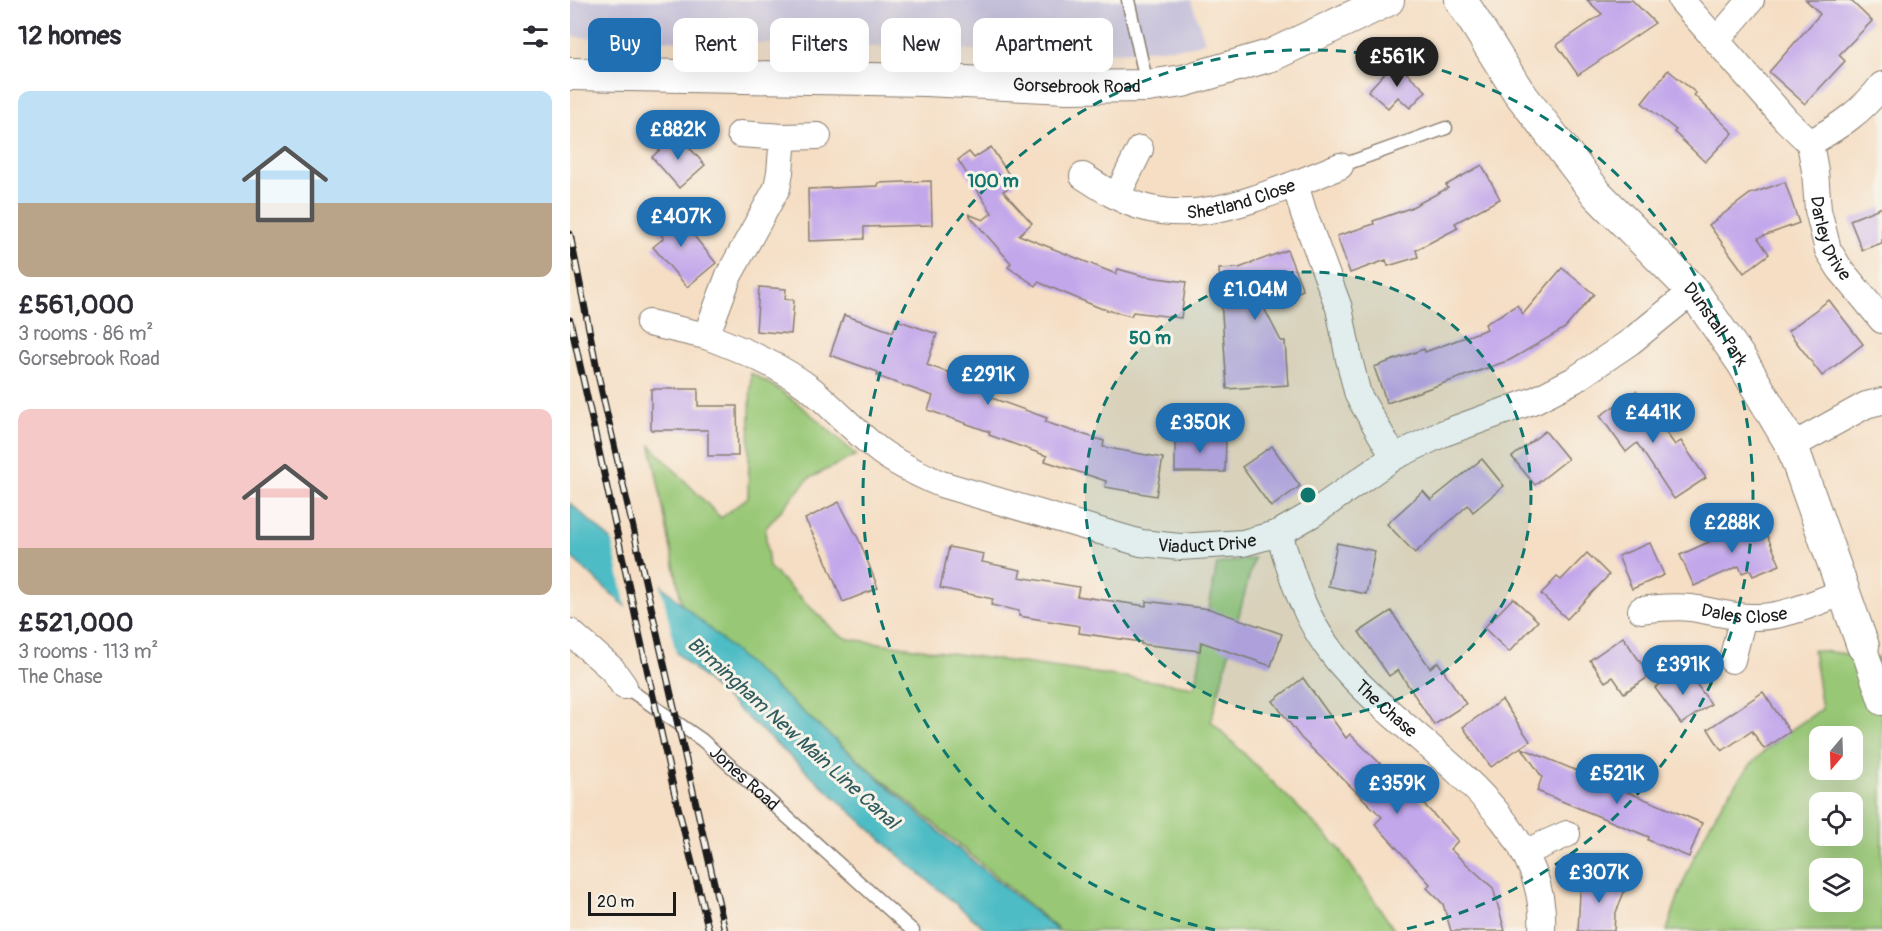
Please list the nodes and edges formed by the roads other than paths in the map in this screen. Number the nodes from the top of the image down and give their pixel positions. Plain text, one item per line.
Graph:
1 (1128, 0) edge
2 (1388, 0) edge
3 (1461, 0) edge
4 (1681, 0) edge
5 (1751, 0) edge
6 (1717, 40) junction
7 (570, 74) edge
8 (1882, 85) edge
9 (1148, 86) junction
10 (1446, 128) dead end
11 (740, 134) dead end
12 (818, 136) dead end
13 (783, 137) junction
14 (1810, 143) junction
15 (1140, 149) dead end
16 (1340, 166) joint
17 (1083, 176) dead end
18 (1295, 184) junction
19 (1117, 196) junction
20 (1693, 291) junction
21 (1882, 320) edge
22 (649, 323) dead end
23 (706, 336) junction
24 (1882, 401) edge
25 (1792, 446) junction
26 (1394, 457) junction
27 (1279, 533) junction
28 (1844, 592) junction
29 (1641, 610) dead end
30 (1743, 616) junction
31 (570, 632) edge
32 (1863, 646) joint
33 (1732, 660) dead end
34 (624, 686) joint
35 (1882, 702) edge
36 (1567, 834) dead end
37 (1524, 853) junction
38 (913, 931) edge
39 (1542, 931) edge

1 - 9 lane
2 - 9 street, Gorsebrook Road
3 - 20 street, Dunstall Park
4 - 6 street
5 - 6 street
6 - 14 street
7 - 9 street, Gorsebrook Road
8 - 14 street
10 - 16 lane
11 - 13 street
12 - 13 street
13 - 23 street
14 - 21 street, Darley Drive
15 - 19 street
16 - 18 street
17 - 19 street, Shetland Close
18 - 19 street, Shetland Close
18 - 26 street, Shetland Close
20 - 25 street, Dunstall Park
20 - 26 street, Viaduct Drive
22 - 23 street, Viaduct Drive
23 - 27 street, Viaduct Drive
24 - 25 street
25 - 28 street, Dunstall Park
26 - 27 street, Viaduct Drive
27 - 37 street, The Chase
28 - 30 street, Dales Close
28 - 32 street, Dunstall Park
29 - 30 street, Dales Close
30 - 33 street
31 - 34 street, Jones Road
32 - 35 street, Dunstall Park
34 - 38 lane, Jones Road
36 - 37 street
37 - 39 street, The Chase

